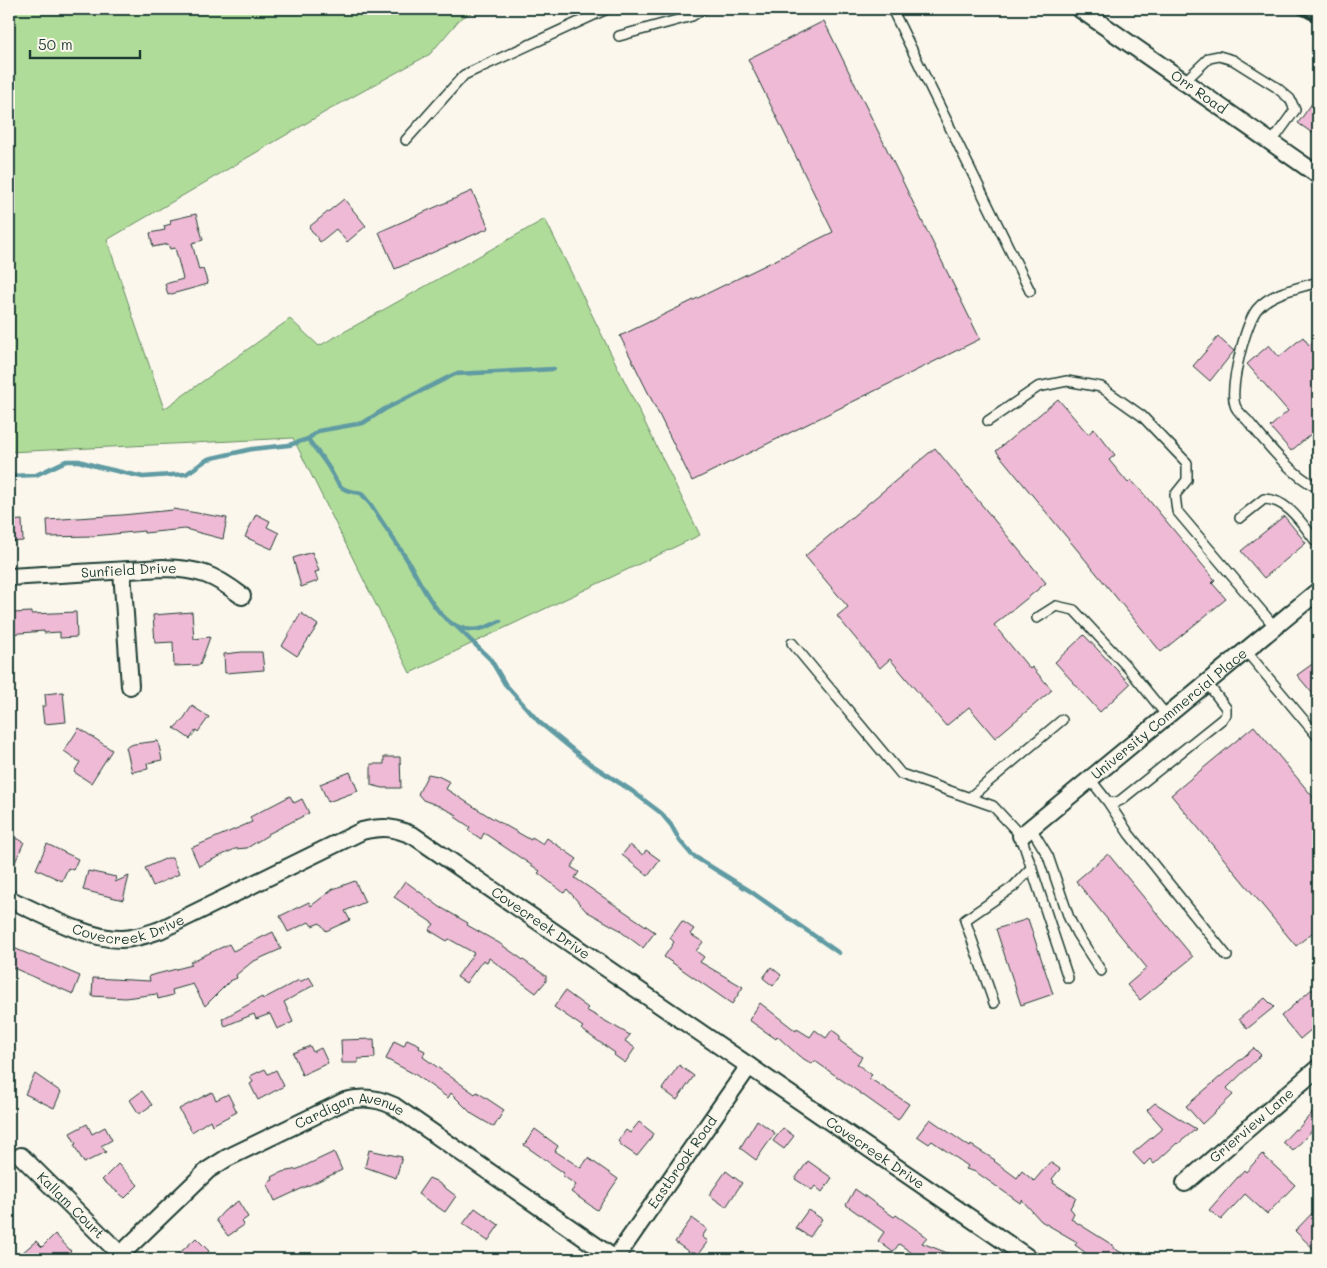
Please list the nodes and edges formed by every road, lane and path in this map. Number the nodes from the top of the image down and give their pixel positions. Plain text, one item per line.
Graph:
1 (607, 9) edge
2 (703, 9) edge
3 (892, 9) edge
4 (1080, 9) edge
5 (619, 36) dead end
6 (1184, 82) junction
7 (406, 140) dead end
8 (1272, 143) junction
9 (1318, 176) edge
10 (1318, 282) edge
11 (1030, 291) dead end
12 (988, 421) dead end
13 (1318, 488) edge
14 (1240, 518) dead end
15 (1318, 544) edge
16 (122, 571) junction
17 (9, 577) edge
18 (1318, 591) edge
19 (242, 596) dead end
20 (1037, 618) dead end
21 (1275, 627) junction
22 (792, 643) dead end
23 (1246, 651) junction
24 (1207, 683) junction
25 (130, 686) dead end
26 (1167, 716) junction
27 (1062, 720) dead end
28 (1318, 737) edge
29 (1090, 779) junction
30 (969, 798) junction
31 (1108, 802) junction
32 (1026, 832) junction
33 (1032, 867) junction
34 (9, 899) edge
35 (1226, 956) dead end
36 (1101, 971) dead end
37 (1068, 978) dead end
38 (994, 1003) dead end
39 (749, 1066) junction
40 (1318, 1068) edge
41 (21, 1156) dead end
42 (1185, 1183) dead end
43 (118, 1257) edge
44 (615, 1259) edge
45 (1030, 1259) edge

1 - 7 lane
2 - 5 lane
3 - 11 lane
4 - 6 street, Orr Road
6 - 8 street, Orr Road
6 - 8 lane
8 - 9 street, Orr Road
10 - 13 lane
12 - 21 lane
14 - 15 lane
16 - 17 street, Sunfield Drive
16 - 19 street, Sunfield Drive
16 - 25 street
18 - 21 street, University Commercial Place
20 - 26 lane
21 - 23 street, University Commercial Place
22 - 30 lane
23 - 24 street, University Commercial Place
23 - 28 lane
24 - 26 street, University Commercial Place
24 - 31 lane
26 - 29 street, University Commercial Place
27 - 30 lane
29 - 31 lane
29 - 32 street, University Commercial Place
30 - 32 lane
31 - 35 lane
32 - 33 lane
32 - 36 lane
33 - 37 lane
33 - 38 lane
34 - 39 street, Covecreek Drive
39 - 44 street, Eastbrook Road
39 - 45 street, Covecreek Drive
40 - 42 street, Grierview Lane
41 - 43 street, Kallam Court
43 - 44 street, Cardigan Avenue

